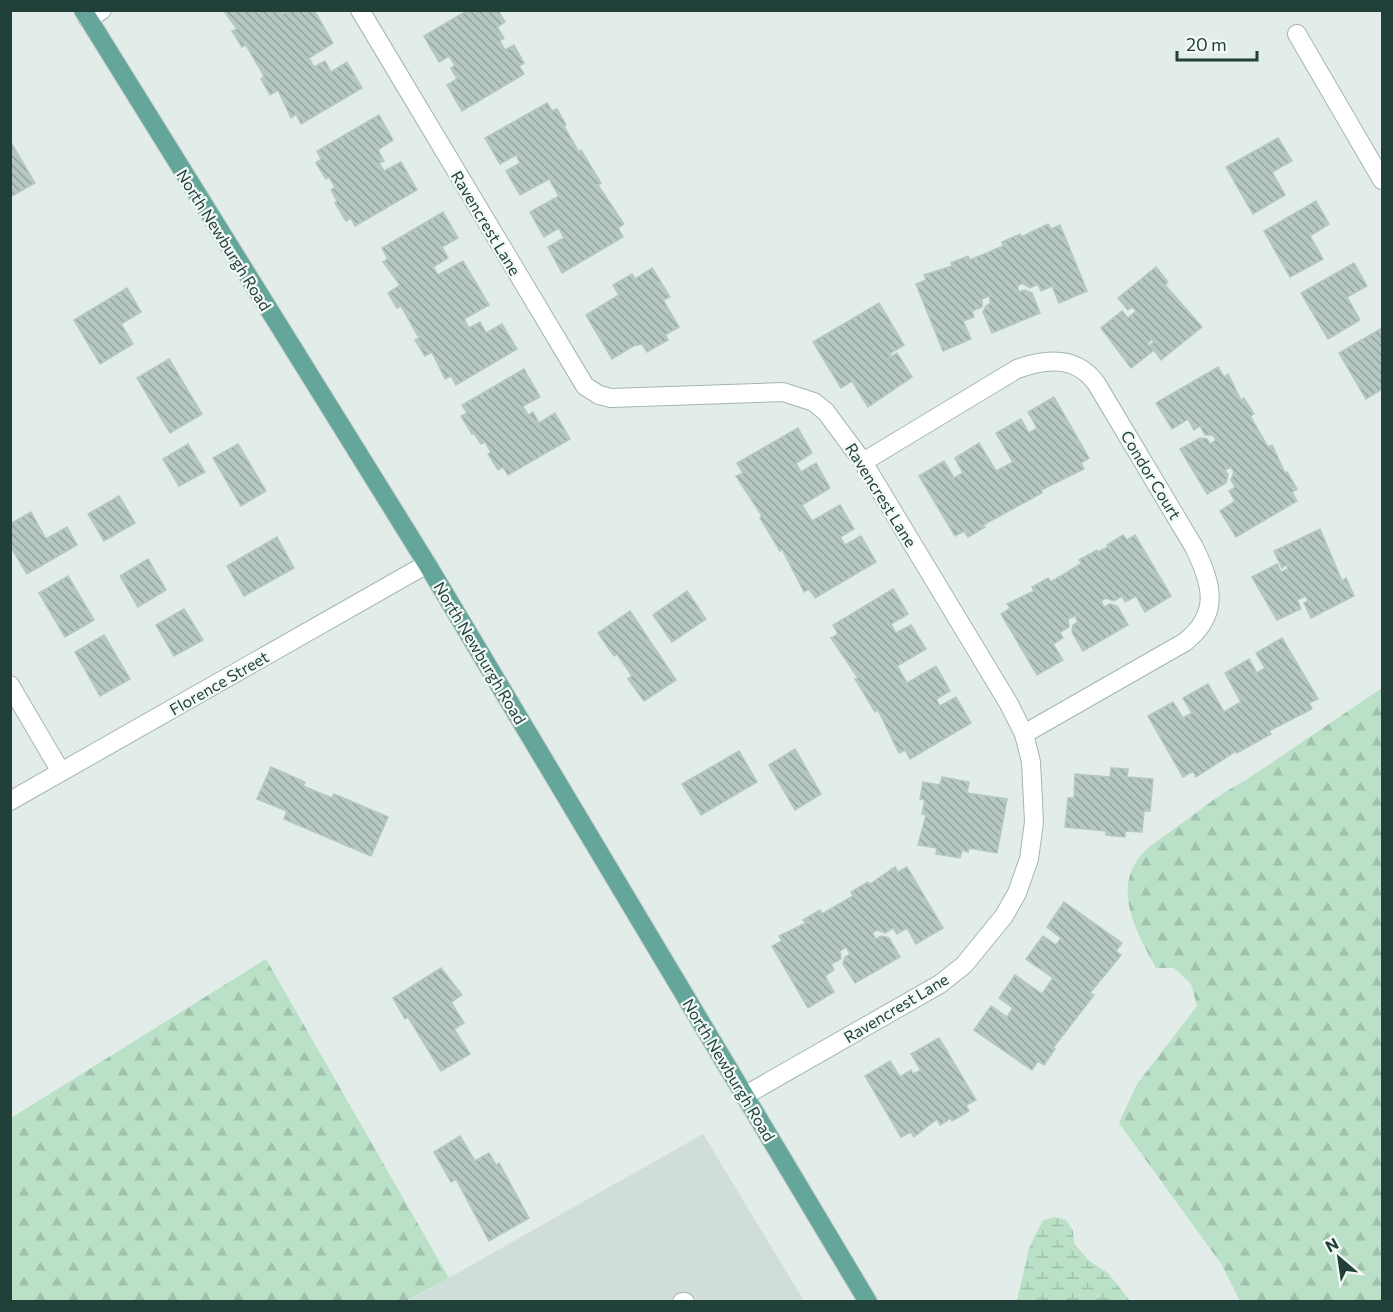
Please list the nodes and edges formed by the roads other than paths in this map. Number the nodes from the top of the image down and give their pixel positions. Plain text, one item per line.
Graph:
1 (360, 10) edge
2 (91, 13) edge
3 (1297, 34) dead end
4 (1383, 180) edge
5 (863, 462) junction
6 (427, 564) junction
7 (10, 685) edge
8 (1024, 734) junction
9 (61, 772) junction
10 (10, 801) edge
11 (744, 1096) junction
12 (868, 1302) edge

1 - 5 street, Ravencrest Lane
2 - 6 main road, North Newburgh Road
3 - 4 street
5 - 8 street, Ravencrest Lane
5 - 8 street, Condor Court
6 - 9 street, Florence Street
6 - 11 main road, North Newburgh Road
7 - 9 street
8 - 11 street, Ravencrest Lane
9 - 10 street, Florence Street
11 - 12 main road, North Newburgh Road

